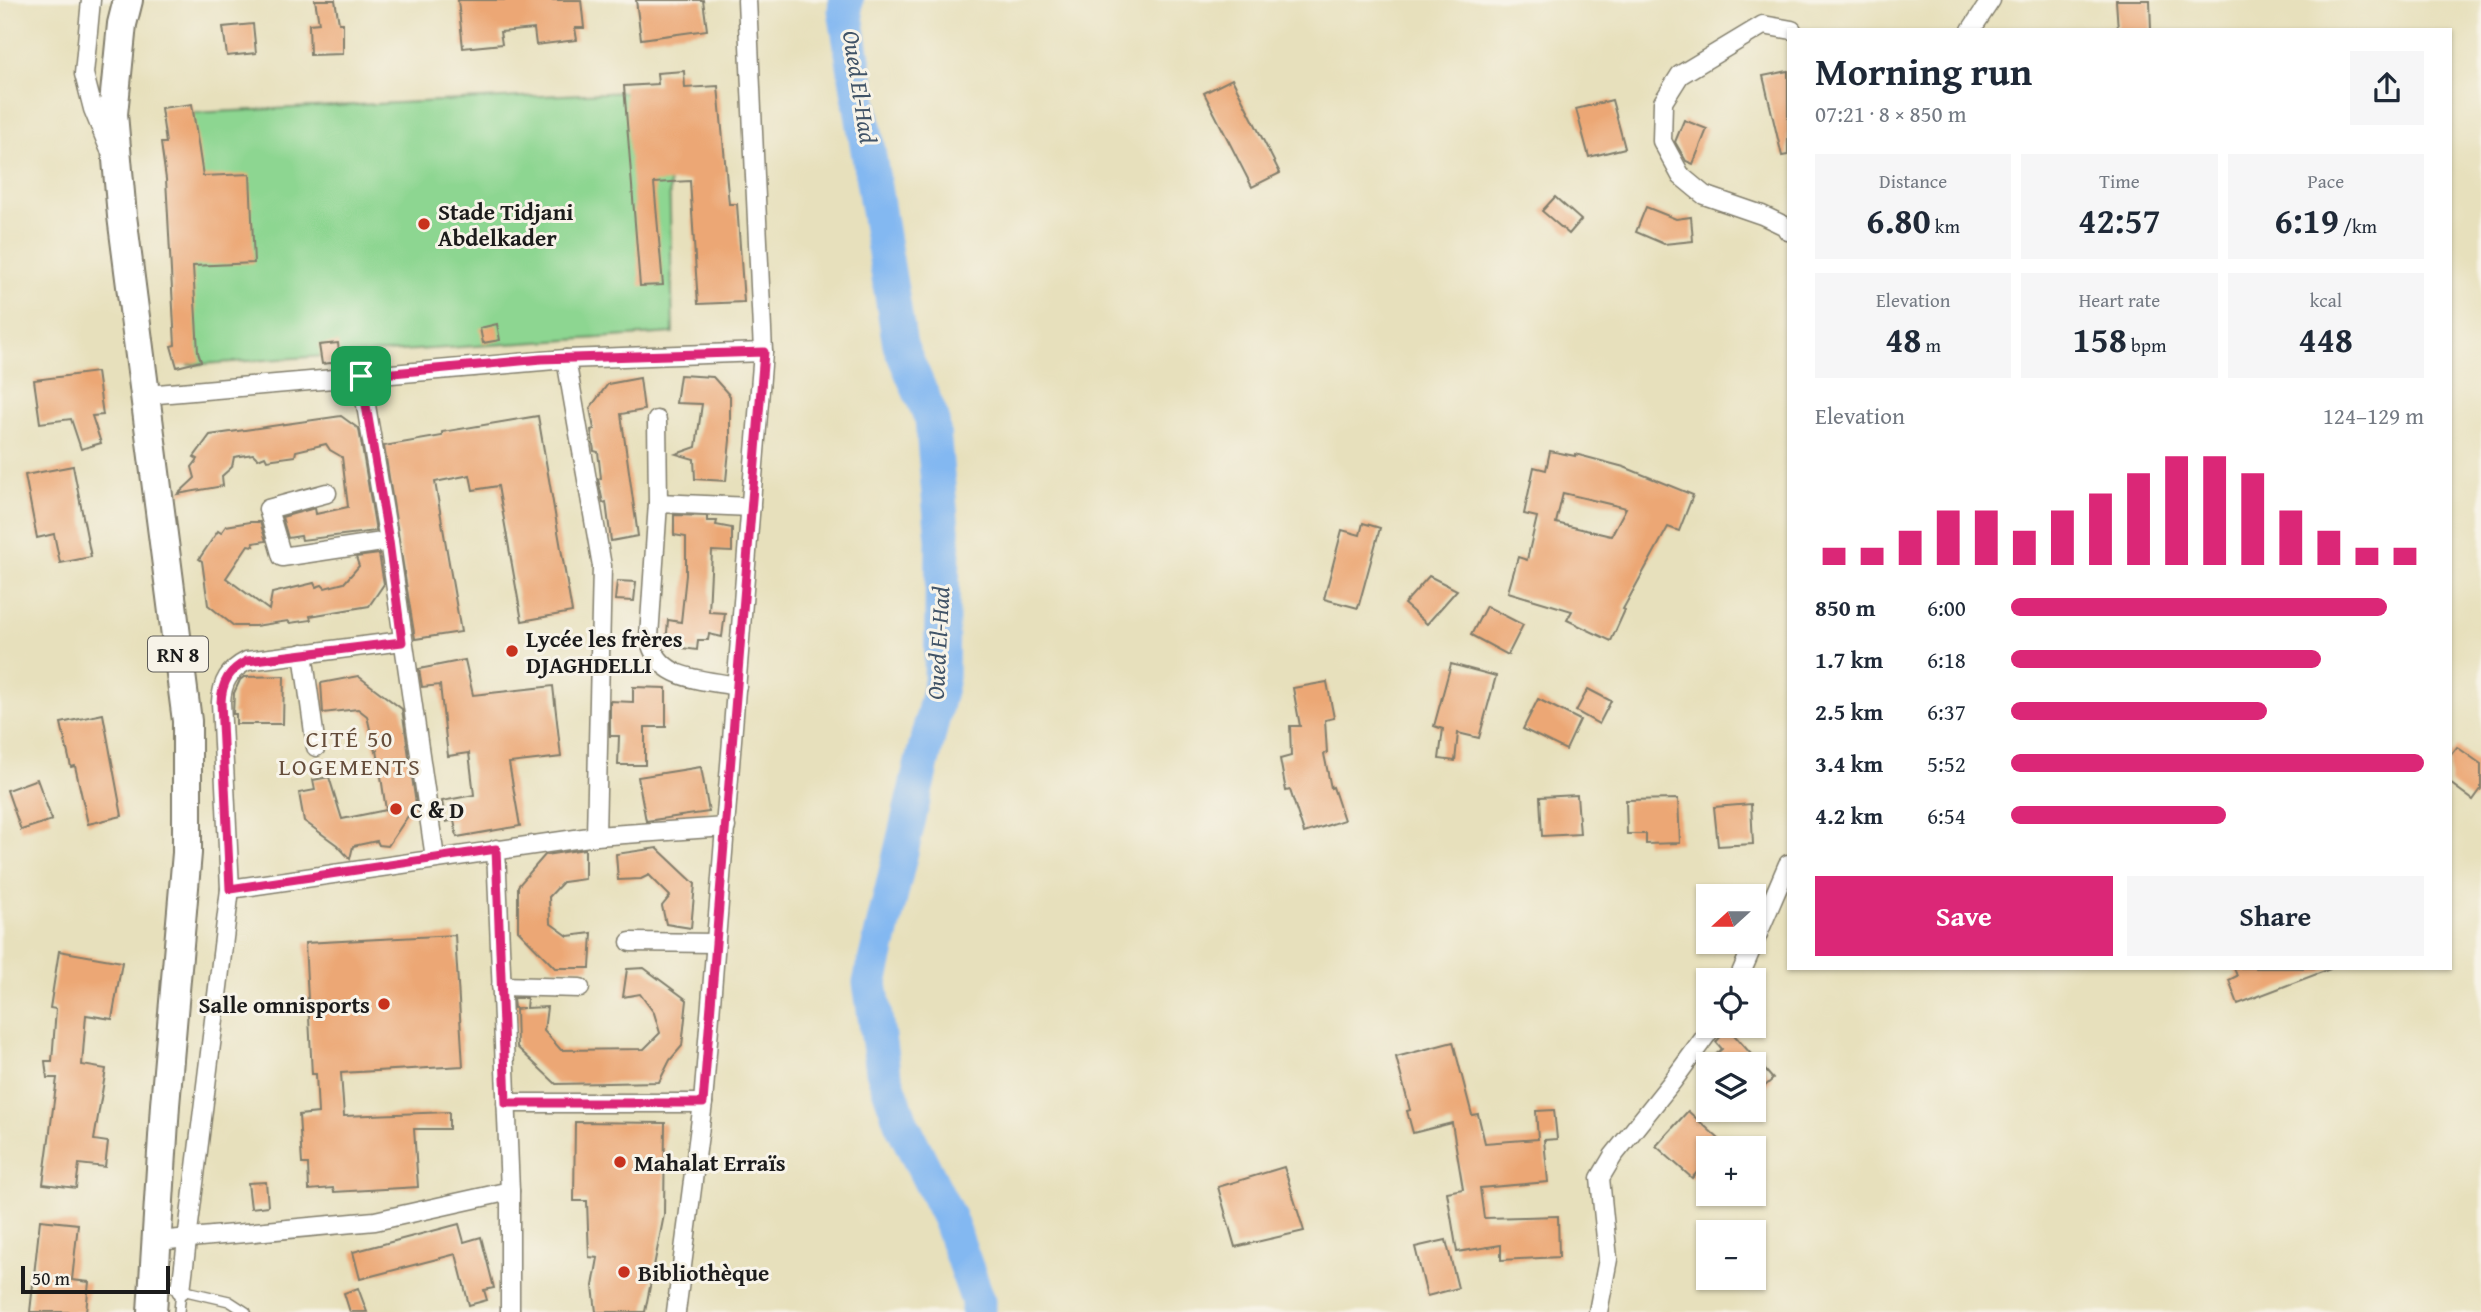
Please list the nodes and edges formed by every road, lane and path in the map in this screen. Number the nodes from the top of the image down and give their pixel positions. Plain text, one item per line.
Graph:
1 (91, 0) edge
2 (128, 0) edge
3 (747, 0) edge
4 (1991, 0) edge
5 (1972, 28) edge
6 (1787, 29) edge
7 (118, 170) junction
8 (1787, 229) edge
9 (764, 352) junction
10 (566, 359) junction
11 (361, 376) junction
12 (146, 395) junction
13 (657, 420) dead end
14 (327, 493) dead end
15 (658, 503) junction
16 (751, 507) junction
17 (389, 541) junction
18 (402, 642) junction
19 (303, 653) junction
20 (737, 686) junction
21 (316, 747) dead end
22 (726, 827) junction
23 (596, 836) junction
24 (496, 849) junction
25 (435, 858) junction
26 (1787, 866) edge
27 (230, 889) junction
28 (630, 942) dead end
29 (716, 943) junction
30 (1743, 968) edge
31 (501, 986) junction
32 (580, 988) dead end
33 (1704, 1038) edge
34 (506, 1103) junction
35 (703, 1103) junction
36 (510, 1191) junction
37 (188, 1240) junction
38 (157, 1241) junction
39 (154, 1284) junction
40 (181, 1290) junction
41 (152, 1312) edge
42 (179, 1312) edge
43 (246, 1312) edge
44 (510, 1312) edge
45 (676, 1312) edge
46 (1598, 1312) edge

1 - 7 street
2 - 7 main road, RN 8
3 - 9 street
4 - 5 street
6 - 8 street
7 - 12 main road, RN 8
9 - 10 street
9 - 16 street
10 - 11 street
10 - 23 street
11 - 12 street
11 - 17 street
12 - 38 main road, RN 8
13 - 15 street
14 - 17 street
15 - 16 street
15 - 20 street
16 - 20 street
17 - 18 street
18 - 19 street
18 - 25 street
19 - 21 street
19 - 27 street
20 - 22 street
22 - 23 street
22 - 29 street
23 - 24 street
24 - 25 street
24 - 31 street
25 - 27 street
26 - 30 street
27 - 37 street
28 - 29 street
29 - 35 street
31 - 32 street
31 - 34 street
33 - 46 street
34 - 35 street
34 - 36 street
35 - 45 street
36 - 37 street
36 - 44 street
37 - 38 street
37 - 40 street
38 - 39 main road, RN 8
39 - 40 lane
39 - 41 main road, RN 8
40 - 42 lane
40 - 43 lane

